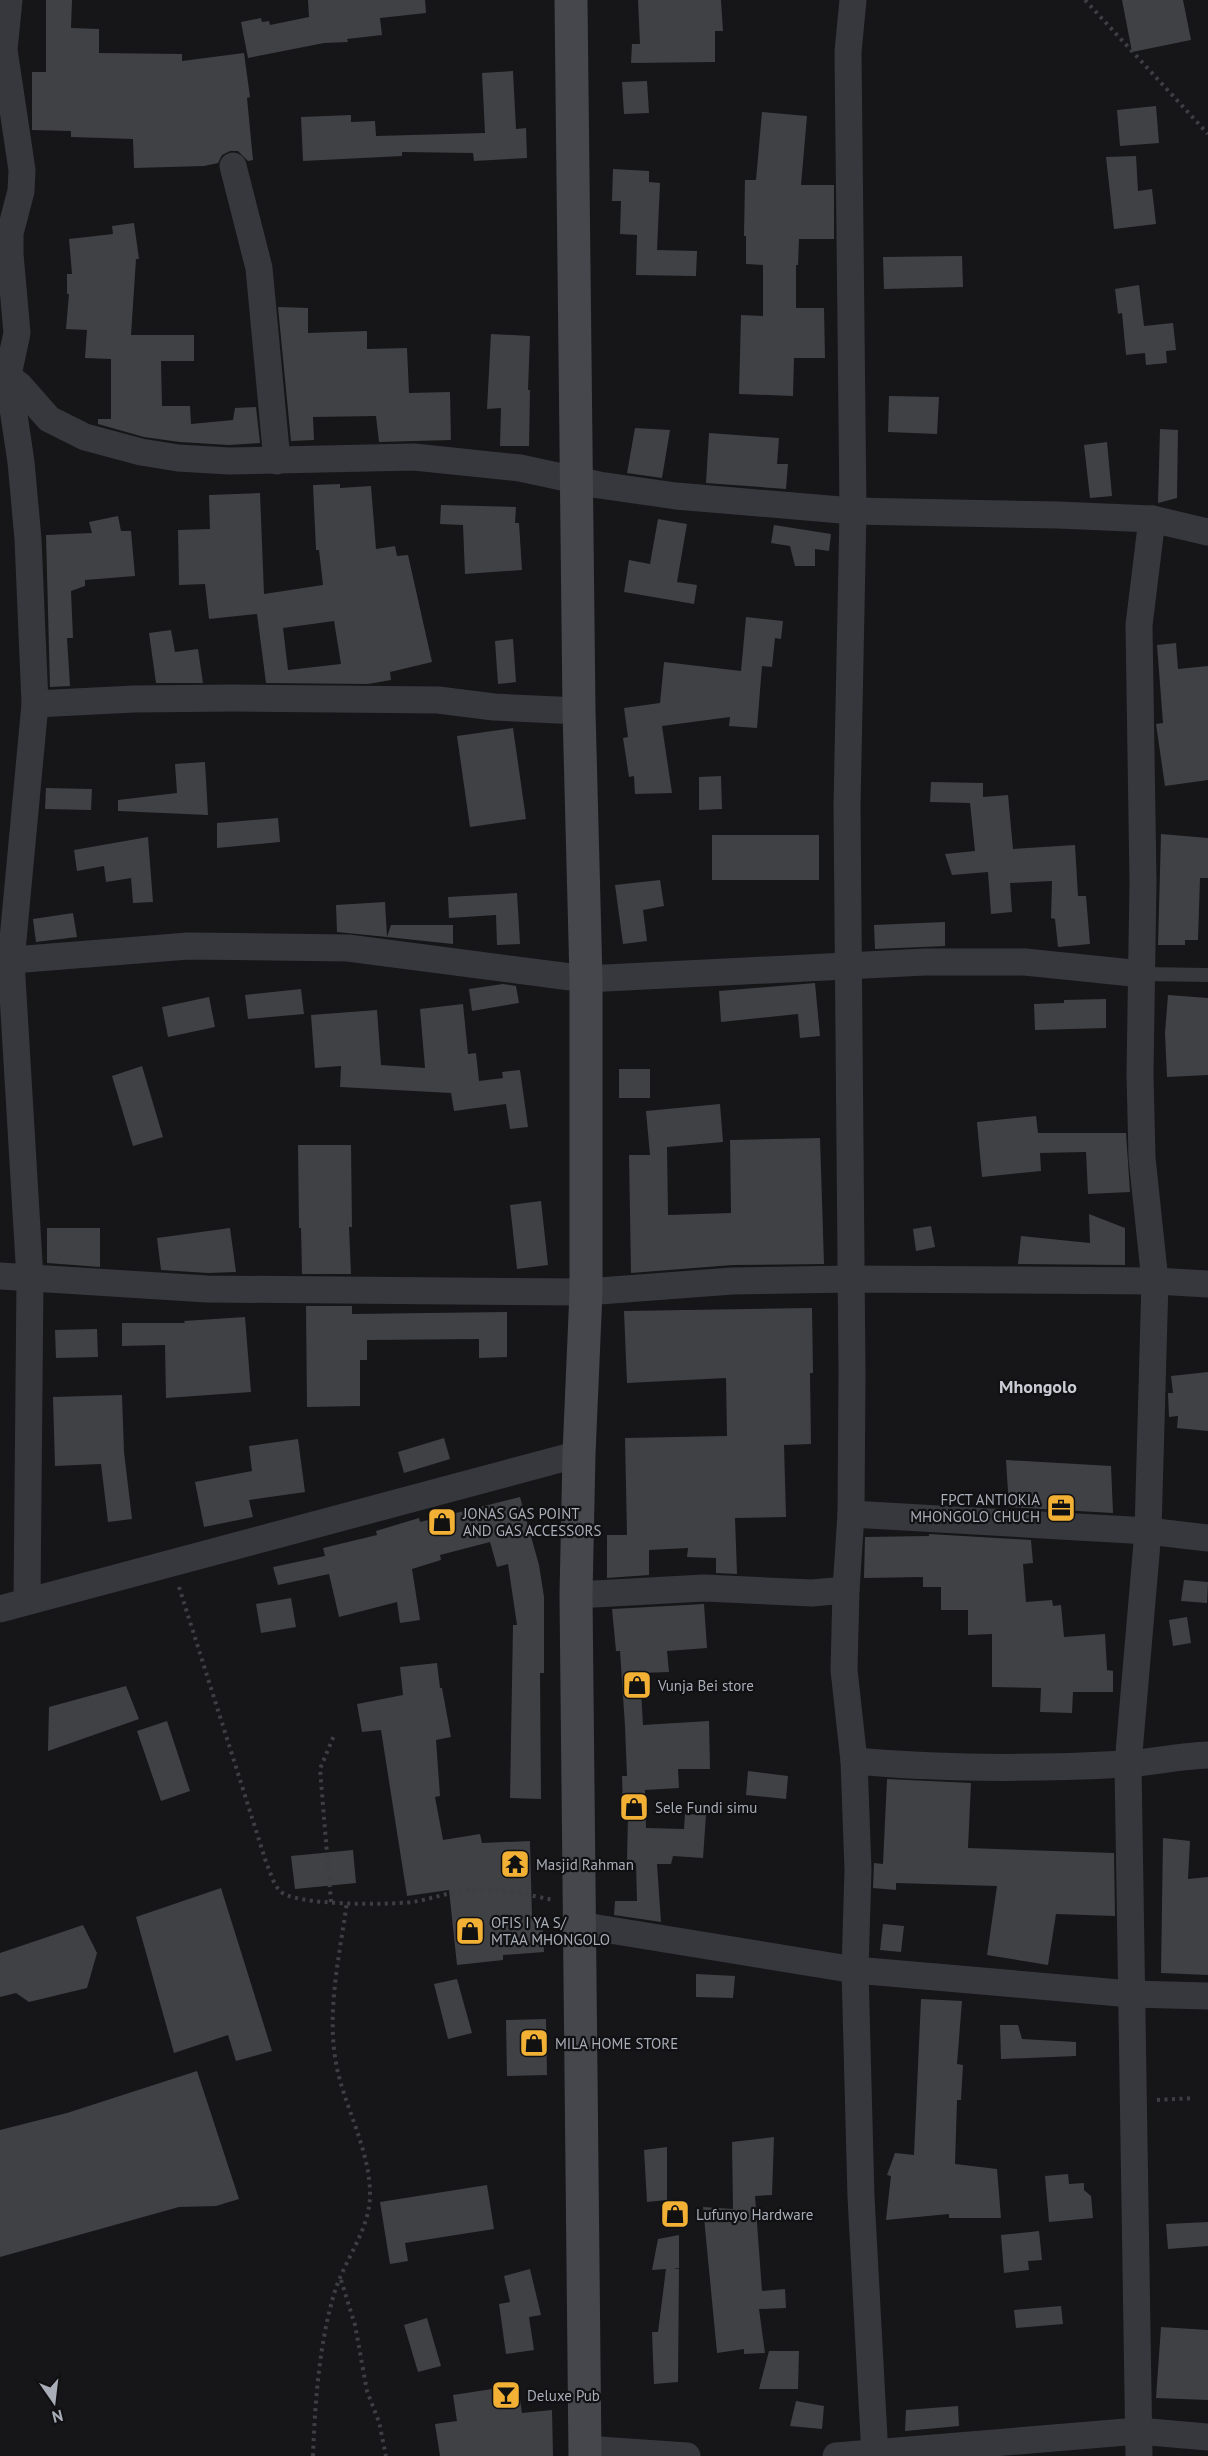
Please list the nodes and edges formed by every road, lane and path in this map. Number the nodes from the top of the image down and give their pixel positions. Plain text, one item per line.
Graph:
1 (9, 0) edge
2 (571, 0) edge
3 (854, 0) edge
4 (1085, 0) edge
5 (1208, 134) edge
6 (233, 166) dead end
7 (4, 374) edge
8 (276, 461) junction
9 (576, 481) junction
10 (853, 511) junction
11 (1152, 519) junction
12 (1208, 532) edge
13 (35, 704) junction
14 (579, 711) junction
15 (5, 961) edge
16 (849, 967) junction
17 (1142, 974) junction
18 (1208, 975) edge
19 (586, 979) junction
20 (0, 1276) edge
21 (30, 1279) junction
22 (850, 1279) junction
23 (1155, 1281) junction
24 (1208, 1284) edge
25 (586, 1292) junction
26 (579, 1454) junction
27 (851, 1514) junction
28 (1148, 1531) junction
29 (1208, 1538) edge
30 (171, 1563) junction
31 (846, 1590) junction
32 (576, 1594) junction
33 (27, 1601) junction
34 (0, 1609) edge
35 (335, 1733) dead end
36 (1208, 1755) edge
37 (854, 1761) junction
38 (1128, 1764) junction
39 (331, 1902) junction
40 (347, 1902) junction
41 (579, 1917) junction
42 (855, 1970) junction
43 (1131, 1995) junction
44 (1208, 1996) edge
45 (1194, 2098) dead end
46 (1133, 2101) junction
47 (340, 2279) junction
48 (1208, 2437) edge
49 (1138, 2443) edge
50 (585, 2452) edge
51 (874, 2454) edge
52 (313, 2456) edge
53 (386, 2456) edge
54 (687, 2456) edge
55 (836, 2456) edge

1 - 7 street
2 - 9 street
3 - 10 street
4 - 5 path
6 - 8 street
7 - 8 street
7 - 13 street
8 - 9 street
9 - 10 street
9 - 14 street
10 - 11 street
10 - 16 street
11 - 12 street
11 - 17 street
13 - 14 street
13 - 15 street
14 - 19 street
15 - 19 street
15 - 21 street
16 - 17 street
16 - 19 street
16 - 22 street
17 - 18 lane
17 - 23 street
19 - 25 street
20 - 21 street
21 - 25 street
21 - 33 street
22 - 23 street
22 - 25 street
22 - 27 street
23 - 24 street
23 - 28 street
25 - 26 street
26 - 30 street
26 - 32 street
27 - 28 street
27 - 31 street
28 - 29 street
28 - 38 street
30 - 33 street
30 - 39 path
31 - 32 street
31 - 37 street
32 - 41 street
33 - 34 street
35 - 39 path
36 - 38 street
37 - 38 street
37 - 42 street
38 - 43 street
39 - 40 path
40 - 41 path
40 - 47 path
41 - 42 street
41 - 50 street
42 - 43 street
42 - 51 street
43 - 44 street
43 - 46 street
45 - 46 path
46 - 49 street
47 - 52 path
47 - 53 path
48 - 49 street
49 - 51 street
50 - 54 street
51 - 55 street

